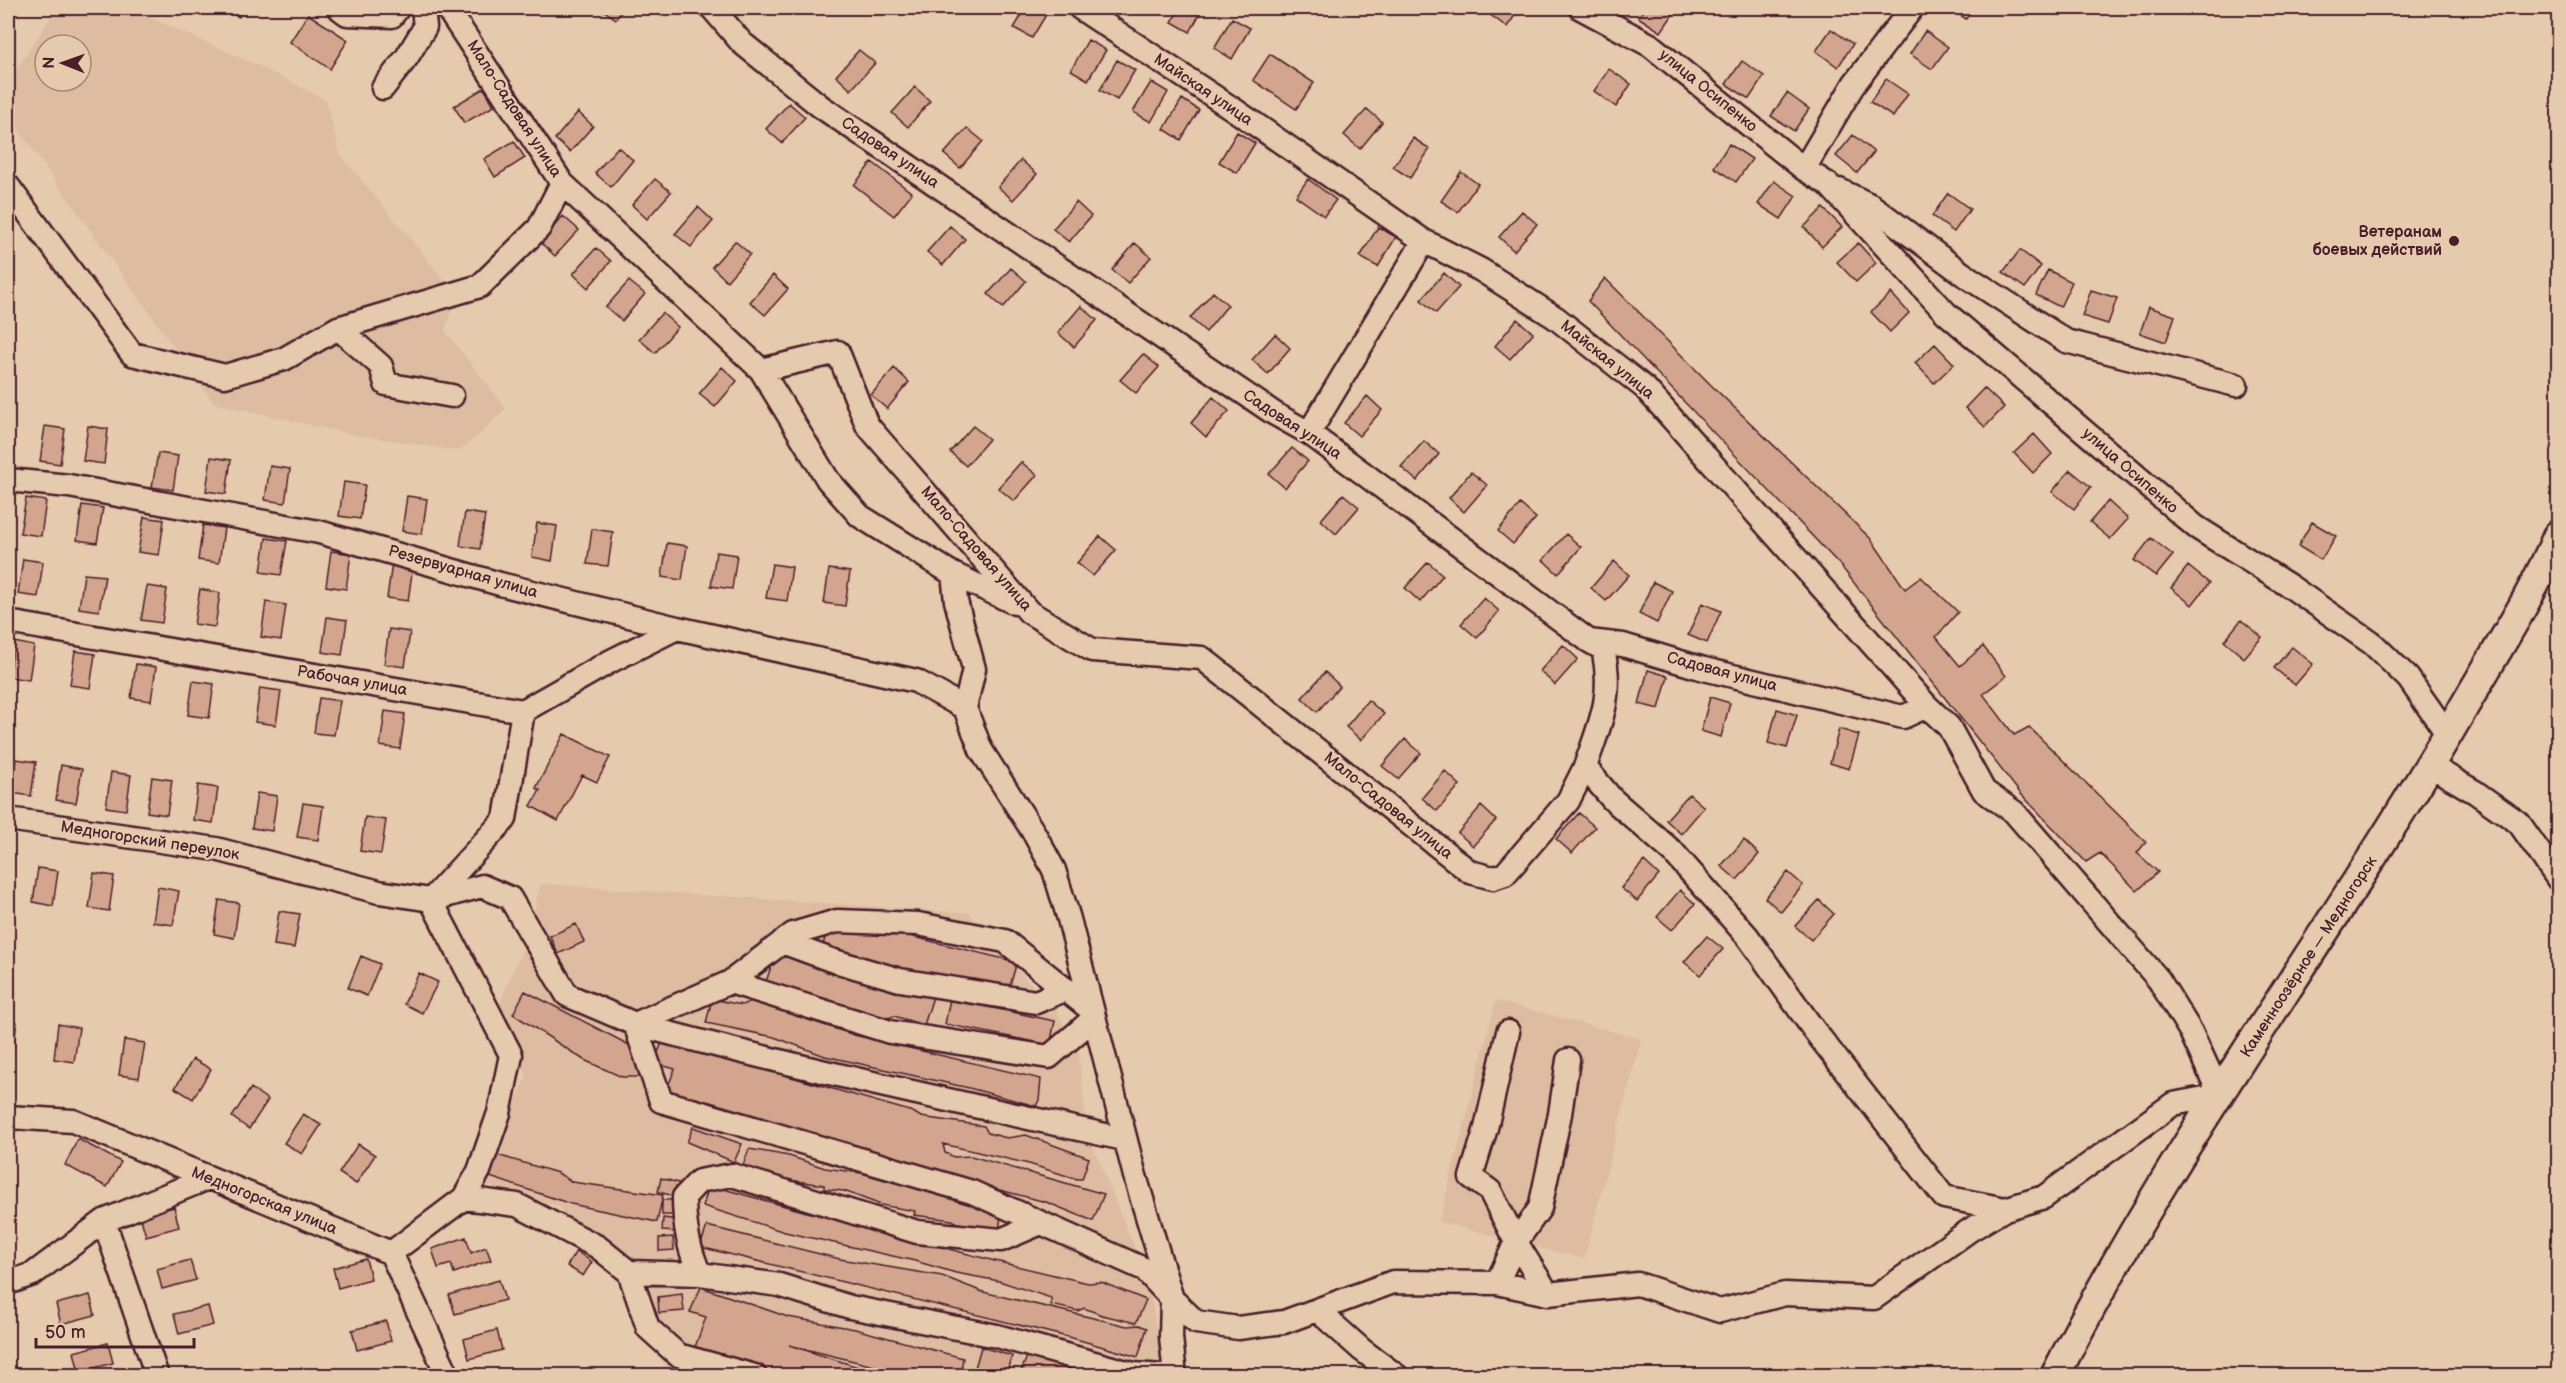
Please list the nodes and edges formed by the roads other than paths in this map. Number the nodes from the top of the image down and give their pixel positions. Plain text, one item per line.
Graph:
1 (339, 8) edge
2 (398, 8) edge
3 (423, 8) edge
4 (447, 8) edge
5 (712, 8) edge
6 (1080, 8) edge
7 (1581, 8) edge
8 (1912, 8) edge
9 (383, 88) dead end
10 (1804, 169) junction
11 (562, 183) junction
12 (1828, 184) junction
13 (8, 186) edge
14 (1424, 241) junction
15 (338, 328) junction
16 (761, 370) junction
17 (2236, 385) dead end
18 (452, 396) dead end
19 (1309, 433) junction
20 (8, 480) edge
21 (2559, 535) edge
22 (953, 574) junction
23 (1029, 612) junction
24 (8, 622) edge
25 (677, 627) junction
26 (1589, 641) junction
27 (1927, 706) junction
28 (965, 708) junction
29 (523, 711) junction
30 (2448, 735) junction
31 (2429, 765) junction
32 (1585, 767) junction
33 (8, 819) edge
34 (2559, 879) edge
35 (431, 900) junction
36 (782, 942) junction
37 (730, 982) junction
38 (1066, 989) junction
39 (1092, 1014) junction
40 (636, 1024) junction
41 (1508, 1032) dead end
42 (1568, 1060) dead end
43 (2220, 1095) junction
44 (8, 1117) edge
45 (1125, 1139) junction
46 (208, 1178) junction
47 (464, 1198) junction
48 (2005, 1209) junction
49 (104, 1221) junction
50 (1041, 1223) junction
51 (1516, 1242) junction
52 (391, 1253) junction
53 (8, 1263) edge
54 (629, 1272) junction
55 (33, 1274) junction
56 (700, 1274) junction
57 (8, 1283) edge
58 (1497, 1283) junction
59 (1548, 1294) junction
60 (1172, 1299) junction
61 (1317, 1310) junction
62 (157, 1376) edge
63 (447, 1376) edge
64 (755, 1376) edge
65 (1164, 1376) edge
66 (1175, 1376) edge
67 (1397, 1376) edge
68 (2055, 1376) edge

1 - 2 street
3 - 9 street
4 - 11 street, Мало-Садовая улица
5 - 19 street, Садовая улица
6 - 14 street, Майская улица
7 - 10 street, улица Осипенко
8 - 10 street
10 - 12 street, улица Осипенко
11 - 15 street
11 - 16 street, Мало-Садовая улица
12 - 17 street, улица Осипенко
12 - 30 street, улица Осипенко
13 - 15 street
14 - 19 street
14 - 27 street, Майская улица
15 - 18 street
16 - 22 street
16 - 23 street, Мало-Садовая улица
19 - 26 street, Садовая улица
20 - 25 street, Резервуарная улица
21 - 30 main road, Каменноозёрное — Медногорск
22 - 23 street
22 - 28 street
23 - 32 street, Мало-Садовая улица
24 - 29 street, Рабочая улица
25 - 28 street, Резервуарная улица
25 - 29 street
26 - 27 street, Садовая улица
26 - 32 street, Мало-Садовая улица
27 - 43 street, Майская улица
28 - 39 street
29 - 35 street
30 - 31 main road, Каменноозёрное — Медногорск
31 - 34 street
31 - 43 main road, Каменноозёрное — Медногорск
32 - 48 street
33 - 35 street, Медногорский переулок
35 - 40 street
35 - 47 street
36 - 37 street
36 - 38 street
36 - 38 street
37 - 39 street
37 - 40 street
38 - 39 street
39 - 45 street
40 - 45 street
40 - 50 street
41 - 51 street
42 - 51 street
43 - 48 street
43 - 68 main road, Каменноозёрное — Медногорск
44 - 46 street, Медногорская улица
45 - 60 street
46 - 49 street
46 - 52 street, Медногорская улица
47 - 52 street
47 - 54 street
48 - 59 street
49 - 55 street
49 - 62 street
50 - 56 street
50 - 60 street
51 - 58 street
51 - 59 street
52 - 63 street
53 - 55 street
54 - 56 street
54 - 64 street
55 - 57 street
56 - 65 street
58 - 59 street
58 - 61 street
60 - 61 street
60 - 66 street
61 - 67 street

